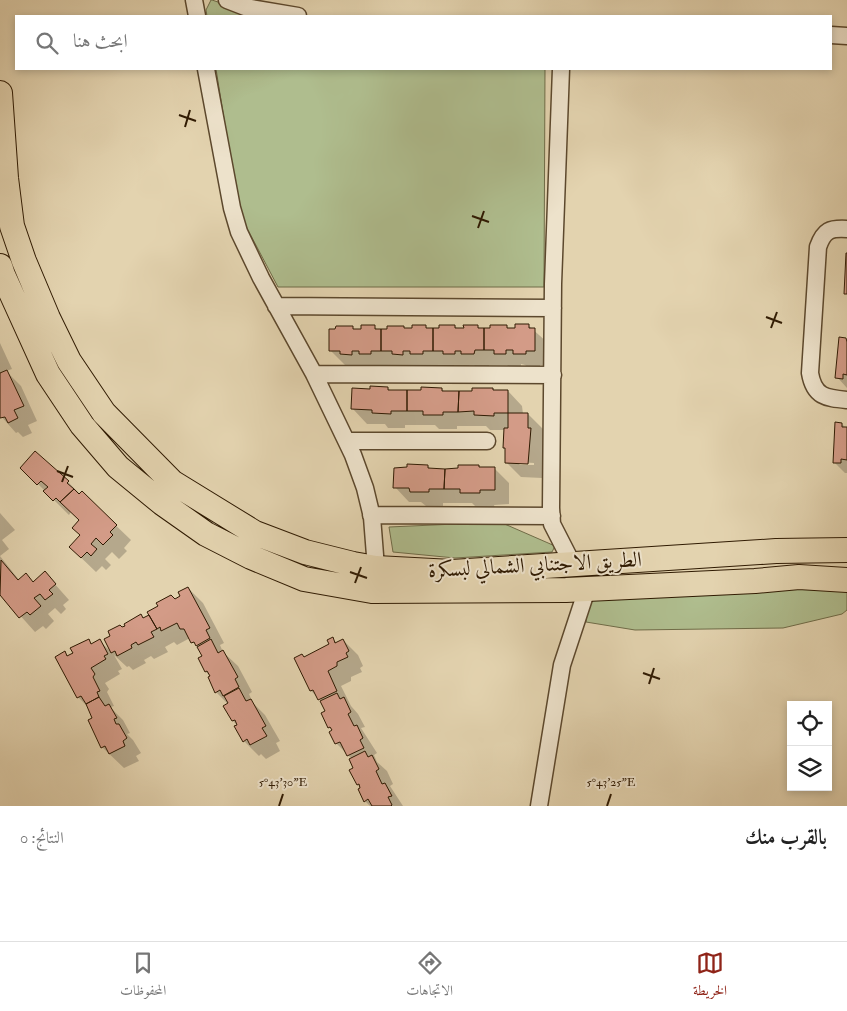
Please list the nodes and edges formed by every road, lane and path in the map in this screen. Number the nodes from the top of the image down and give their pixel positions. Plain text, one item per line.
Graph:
1 (194, 0) edge
2 (227, 0) edge
3 (196, 15) edge
4 (292, 15) edge
5 (832, 36) edge
6 (847, 36) edge
7 (206, 70) edge
8 (561, 70) edge
9 (0, 93) edge
10 (847, 229) edge
11 (0, 266) edge
12 (276, 306) junction
13 (553, 308) junction
14 (314, 374) junction
15 (553, 374) junction
16 (847, 400) edge
17 (487, 441) dead end
18 (348, 442) junction
19 (371, 515) junction
20 (552, 516) junction
21 (847, 550) edge
22 (573, 566) junction
23 (376, 568) junction
24 (847, 580) edge
25 (587, 589) junction
26 (539, 806) edge

1 - 3 street
2 - 4 street
5 - 6 street
7 - 12 street
8 - 13 street
9 - 23 highway, الطريق الاجتنابي الشمالي لبسكرة
10 - 16 street
11 - 25 highway, الطريق الاجتنابي الشمالي لبسكرة
12 - 13 street
12 - 14 street
13 - 15 street
14 - 15 street
14 - 18 street
15 - 20 street
17 - 18 street
18 - 19 street
19 - 20 street
19 - 23 street
20 - 22 street
21 - 22 highway, الطريق الاجتنابي الشمالي لبسكرة
22 - 23 highway, الطريق الاجتنابي الشمالي لبسكرة
24 - 25 highway, الطريق الاجتنابي الشمالي لبسكرة
25 - 26 street

